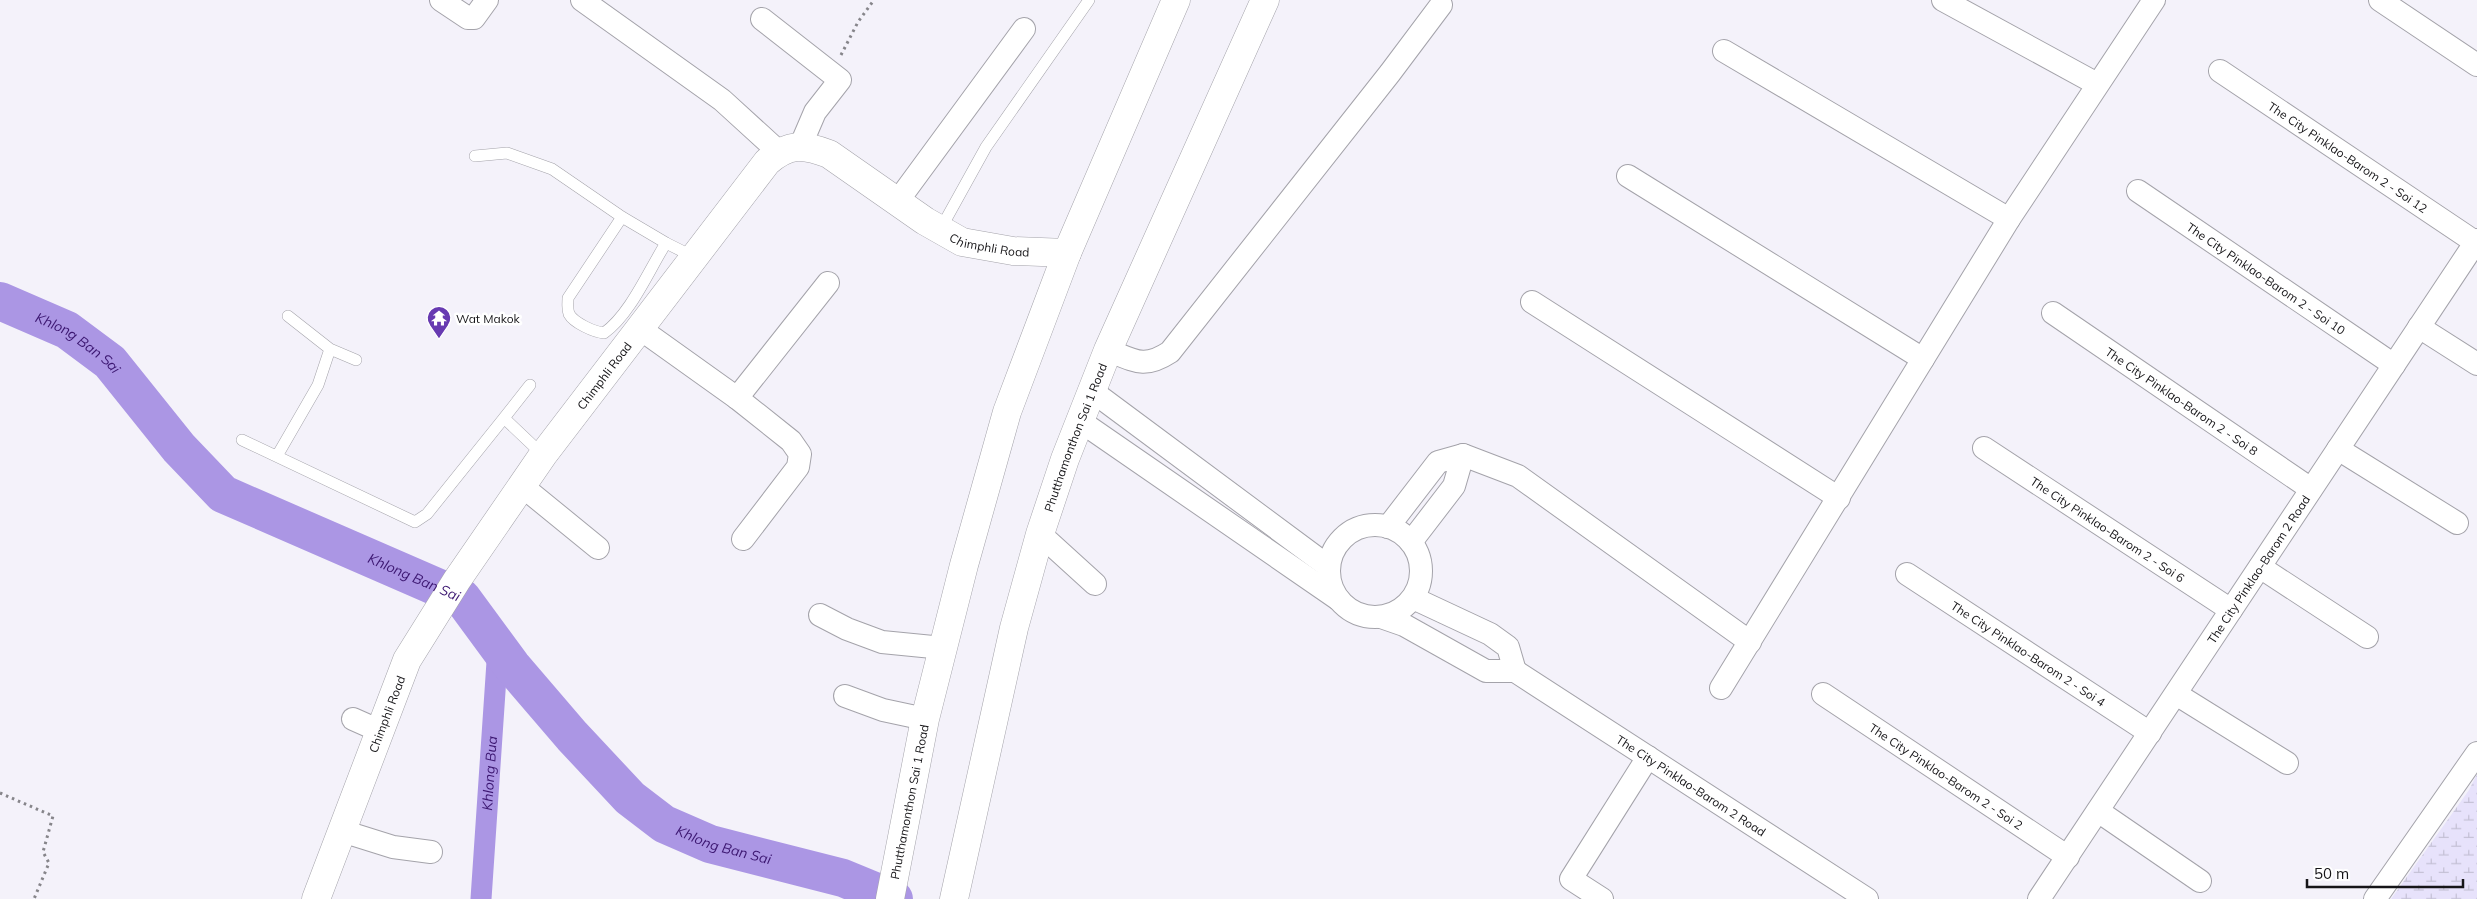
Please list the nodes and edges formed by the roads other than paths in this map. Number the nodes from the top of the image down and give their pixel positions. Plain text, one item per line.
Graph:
1 (441, 0) edge
2 (487, 0) edge
3 (582, 0) edge
4 (1089, 0) edge
5 (1176, 0) edge
6 (1265, 0) edge
7 (1943, 0) edge
8 (2154, 0) edge
9 (2380, 0) edge
10 (1441, 5) dead end
11 (762, 19) dead end
12 (1024, 29) dead end
13 (1724, 51) dead end
14 (2477, 65) edge
15 (2220, 71) dead end
16 (2097, 84) junction
17 (789, 149) junction
18 (475, 156) dead end
19 (1628, 176) dead end
20 (2138, 191) dead end
21 (897, 202) junction
22 (622, 217) junction
23 (2009, 219) junction
24 (940, 230) junction
25 (2476, 241) edge
26 (666, 243) junction
27 (1066, 253) junction
28 (694, 257) junction
29 (828, 283) dead end
30 (1532, 302) dead end
31 (2053, 313) dead end
32 (288, 316) dead end
33 (2419, 327) junction
34 (639, 328) junction
35 (330, 350) junction
36 (1108, 350) junction
37 (1923, 359) junction
38 (356, 360) dead end
39 (2394, 364) junction
40 (2477, 364) edge
41 (530, 385) dead end
42 (1092, 391) junction
43 (737, 398) junction
44 (504, 418) junction
45 (1080, 421) junction
46 (242, 440) dead end
47 (1984, 448) dead end
48 (2338, 449) junction
49 (543, 455) junction
50 (1463, 455) junction
51 (277, 456) junction
52 (522, 486) junction
53 (2311, 489) junction
54 (1838, 498) junction
55 (2457, 523) dead end
56 (1388, 528) junction
57 (1040, 534) junction
58 (742, 539) dead end
59 (1411, 542) junction
60 (598, 548) dead end
61 (1329, 567) junction
62 (2260, 567) junction
63 (1907, 574) dead end
64 (1095, 584) dead end
65 (1413, 598) junction
66 (1338, 599) junction
67 (2231, 610) junction
68 (820, 615) dead end
69 (1381, 617) junction
70 (2367, 637) dead end
71 (1750, 642) junction
72 (943, 648) junction
73 (1516, 671) junction
74 (1720, 688) dead end
75 (1823, 694) dead end
76 (2176, 694) junction
77 (845, 696) dead end
78 (352, 719) dead end
79 (925, 719) junction
80 (380, 731) junction
81 (2150, 733) junction
82 (2477, 753) edge
83 (1648, 757) junction
84 (2287, 763) dead end
85 (2098, 811) junction
86 (342, 831) junction
87 (431, 852) dead end
88 (2068, 856) junction
89 (2200, 881) dead end
90 (316, 899) edge
91 (890, 899) edge
92 (954, 899) edge
93 (1602, 899) edge
94 (1867, 899) edge
95 (2039, 899) edge
96 (2375, 899) edge

1 - 2 street
3 - 17 street
4 - 24 lane
5 - 27 main road, Phutthamonthon Sai 1 Road
6 - 36 main road, Phutthamonthon Sai 1 Road
7 - 16 street
8 - 16 street
9 - 14 street
10 - 36 street
11 - 17 street
12 - 21 street
13 - 23 street
15 - 25 street, The City Pinklao-Barom 2 - Soi 12
16 - 23 street
17 - 21 main road, Chimphli Road
17 - 28 main road, Chimphli Road
18 - 22 lane
19 - 37 street
20 - 39 street, The City Pinklao-Barom 2 - Soi 10
21 - 24 main road, Chimphli Road
22 - 26 lane
22 - 26 lane
23 - 37 street
24 - 27 main road, Chimphli Road
25 - 33 street, The City Pinklao-Barom 2 Road
26 - 28 lane
27 - 72 main road, Phutthamonthon Sai 1 Road
28 - 34 main road, Chimphli Road
29 - 43 street
30 - 54 street
31 - 53 street, The City Pinklao-Barom 2 - Soi 8
32 - 35 lane
33 - 39 street, The City Pinklao-Barom 2 Road
33 - 40 street
34 - 43 street
34 - 49 main road, Chimphli Road
35 - 38 lane
35 - 51 lane
36 - 42 main road, Phutthamonthon Sai 1 Road
37 - 54 street
39 - 48 street, The City Pinklao-Barom 2 Road
41 - 44 lane
42 - 45 main road, Phutthamonthon Sai 1 Road
42 - 61 street
43 - 58 street
44 - 49 lane
44 - 51 lane
45 - 57 main road, Phutthamonthon Sai 1 Road
45 - 66 street
46 - 51 lane
47 - 67 street, The City Pinklao-Barom 2 - Soi 6
48 - 53 street, The City Pinklao-Barom 2 Road
48 - 55 street
49 - 52 main road, Chimphli Road
50 - 56 street
50 - 59 street
50 - 71 street
52 - 60 street
52 - 80 main road, Chimphli Road
53 - 62 street, The City Pinklao-Barom 2 Road
54 - 71 street
56 - 59 street
56 - 61 street
57 - 64 street
57 - 92 main road, Phutthamonthon Sai 1 Road
59 - 65 street
61 - 66 street
62 - 67 street, The City Pinklao-Barom 2 Road
62 - 70 street
63 - 81 street, The City Pinklao-Barom 2 - Soi 4
65 - 69 street
65 - 73 street
66 - 69 street
67 - 76 street, The City Pinklao-Barom 2 Road
68 - 72 street
69 - 73 street
71 - 74 street
72 - 79 main road, Phutthamonthon Sai 1 Road
73 - 83 street, The City Pinklao-Barom 2 Road
75 - 88 street, The City Pinklao-Barom 2 - Soi 2
76 - 81 street, The City Pinklao-Barom 2 Road
76 - 84 street
77 - 79 street
78 - 80 street
79 - 91 main road, Phutthamonthon Sai 1 Road
80 - 86 main road, Chimphli Road
81 - 85 street, The City Pinklao-Barom 2 Road
82 - 96 street
83 - 93 street
83 - 94 street, The City Pinklao-Barom 2 Road
85 - 88 street, The City Pinklao-Barom 2 Road
85 - 89 street
86 - 87 street
86 - 90 main road, Chimphli Road
88 - 95 street, The City Pinklao-Barom 2 Road

